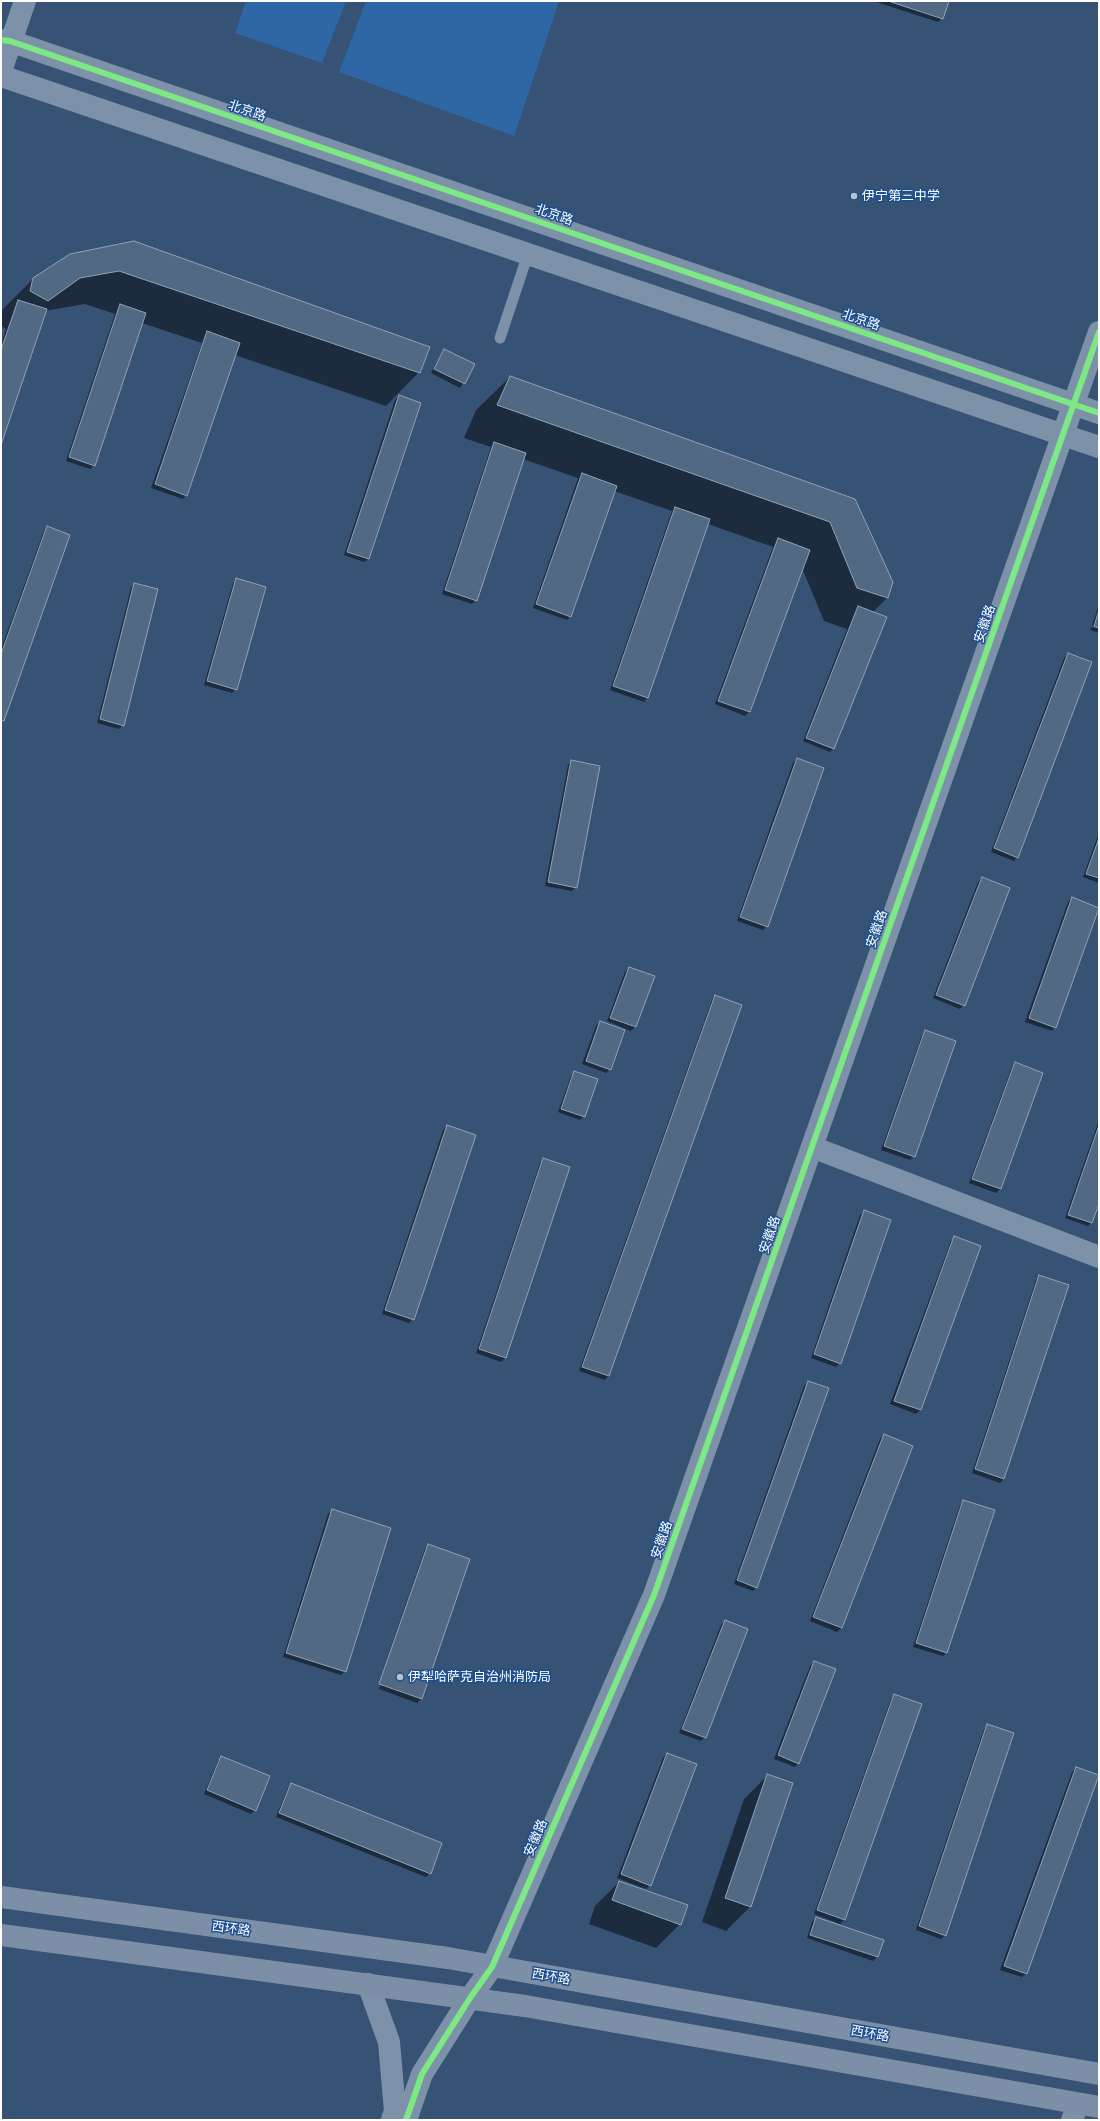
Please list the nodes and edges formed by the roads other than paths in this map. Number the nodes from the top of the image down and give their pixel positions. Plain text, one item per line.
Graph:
1 (25, 1) edge
2 (6, 41) edge
3 (1, 71) edge
4 (1, 76) edge
5 (528, 254) junction
6 (1099, 332) edge
7 (500, 338) dead end
8 (1074, 404) junction
9 (1099, 413) edge
10 (1064, 435) junction
11 (1099, 447) edge
12 (812, 1147) junction
13 (1099, 1258) edge
14 (1, 1897) edge
15 (1, 1935) edge
16 (492, 1967) junction
17 (368, 1984) junction
18 (470, 1998) junction
19 (1099, 2074) edge
20 (1083, 2111) edge
21 (392, 2120) edge
22 (406, 2120) edge

1 - 2 street
2 - 3 street
2 - 8 street, 北京路
4 - 5 street
5 - 7 lane
5 - 10 street
6 - 8 street, 安徽路
8 - 9 street, 北京路
8 - 10 street, 安徽路
10 - 11 street
10 - 12 street, 安徽路
12 - 13 street
12 - 16 street, 安徽路
14 - 16 main road, 西环路
15 - 17 main road
16 - 18 street, 安徽路
16 - 19 main road, 西环路
17 - 18 main road
17 - 21 street
18 - 20 main road
18 - 22 street, 安徽路

